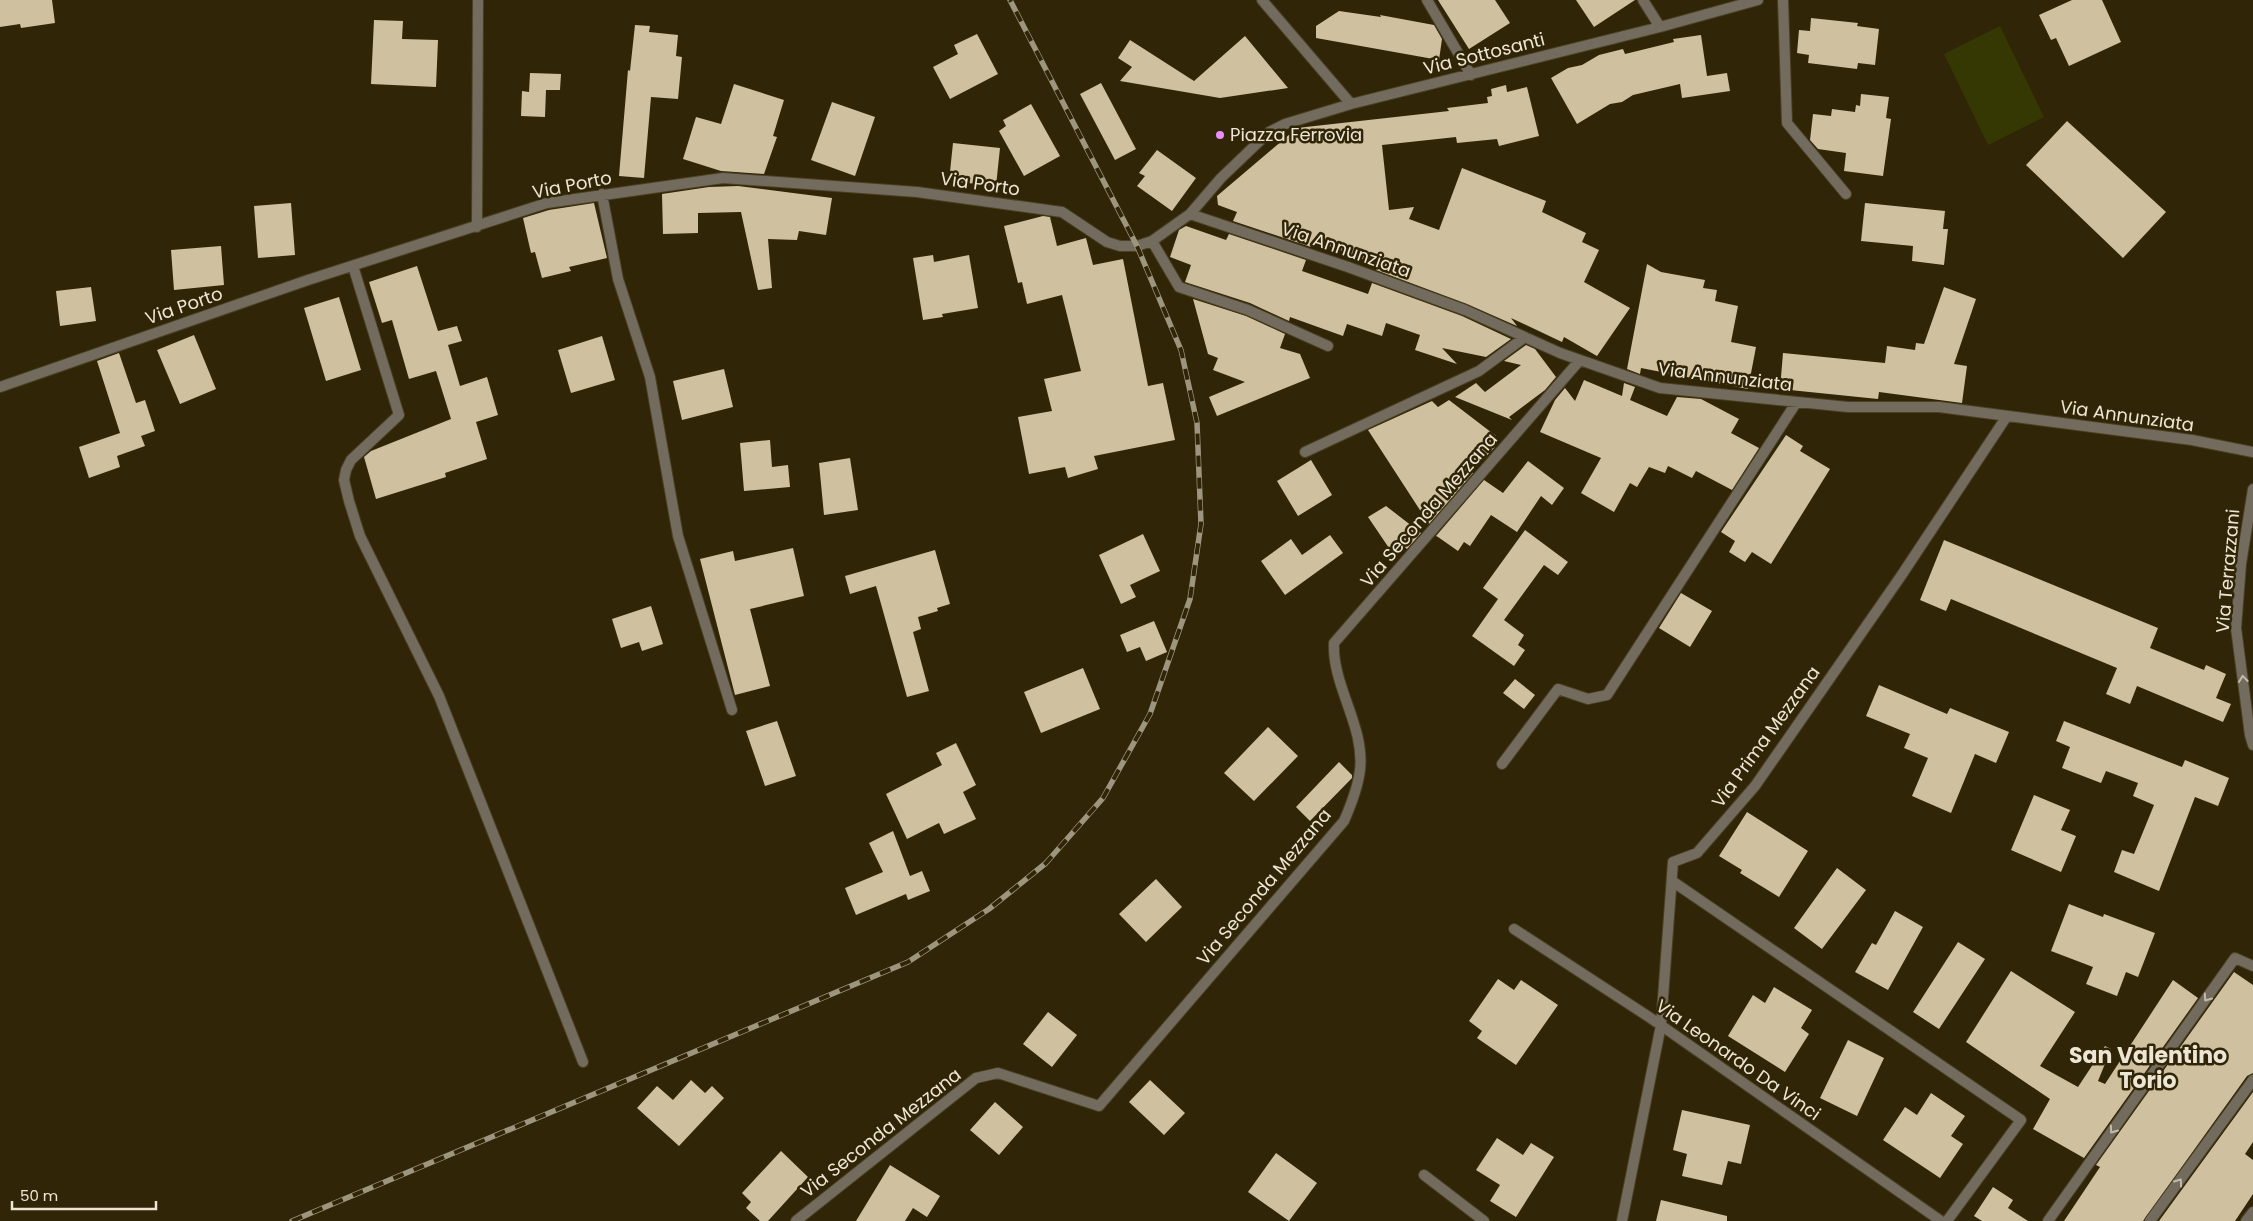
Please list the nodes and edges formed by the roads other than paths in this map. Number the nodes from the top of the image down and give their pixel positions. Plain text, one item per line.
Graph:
1 (478, 0) edge
2 (1262, 0) edge
3 (1427, 0) edge
4 (1643, 0) edge
5 (1758, 0) edge
6 (1783, 0) edge
7 (1660, 27) junction
8 (1471, 75) junction
9 (1351, 104) junction
10 (602, 194) junction
11 (1846, 194) dead end
12 (1190, 214) junction
13 (477, 227) junction
14 (1152, 241) junction
15 (353, 266) junction
16 (1525, 337) junction
17 (1328, 346) dead end
18 (1580, 360) junction
19 (0, 387) edge
20 (1796, 403) junction
21 (2007, 416) junction
22 (1305, 452) dead end
23 (2253, 452) edge
24 (2253, 489) edge
25 (732, 710) dead end
26 (2253, 745) edge
27 (1502, 764) dead end
28 (1672, 881) junction
29 (1514, 929) dead end
30 (2253, 966) edge
31 (1661, 1026) junction
32 (583, 1062) dead end
33 (2253, 1080) edge
34 (1424, 1176) dead end
35 (2253, 1212) edge
36 (796, 1221) edge
37 (1484, 1221) edge
38 (1622, 1221) edge
39 (1941, 1221) edge
40 (1947, 1221) edge
41 (2048, 1221) edge
42 (2150, 1221) edge
43 (2246, 1221) edge

1 - 13 street
2 - 9 street
3 - 8 street
4 - 7 street
5 - 7 street, Via Sottosanti
6 - 11 street
7 - 8 street, Via Sottosanti
8 - 9 street, Via Sottosanti
9 - 12 street
10 - 13 street, Via Porto
10 - 14 street, Via Porto
10 - 25 street
12 - 14 street
12 - 16 street, Via Annunziata
13 - 15 street, Via Porto
14 - 17 street
15 - 19 street, Via Porto
15 - 32 street
16 - 18 street, Via Annunziata
16 - 22 street
18 - 20 street, Via Annunziata
18 - 36 street, Via Seconda Mezzana
20 - 21 street, Via Annunziata
20 - 27 street
21 - 23 street, Via Annunziata
21 - 28 street, Via Prima Mezzana
26 -> 24 street, Via Terrazzani
28 - 31 street, Via Prima Mezzana
28 - 40 street
29 - 31 street, Via Leonardo Da Vinci
30 -> 41 street
31 - 38 street, Via Prima Mezzana
31 - 39 street, Via Leonardo Da Vinci
42 -> 33 street
34 - 37 street
35 - 43 street

